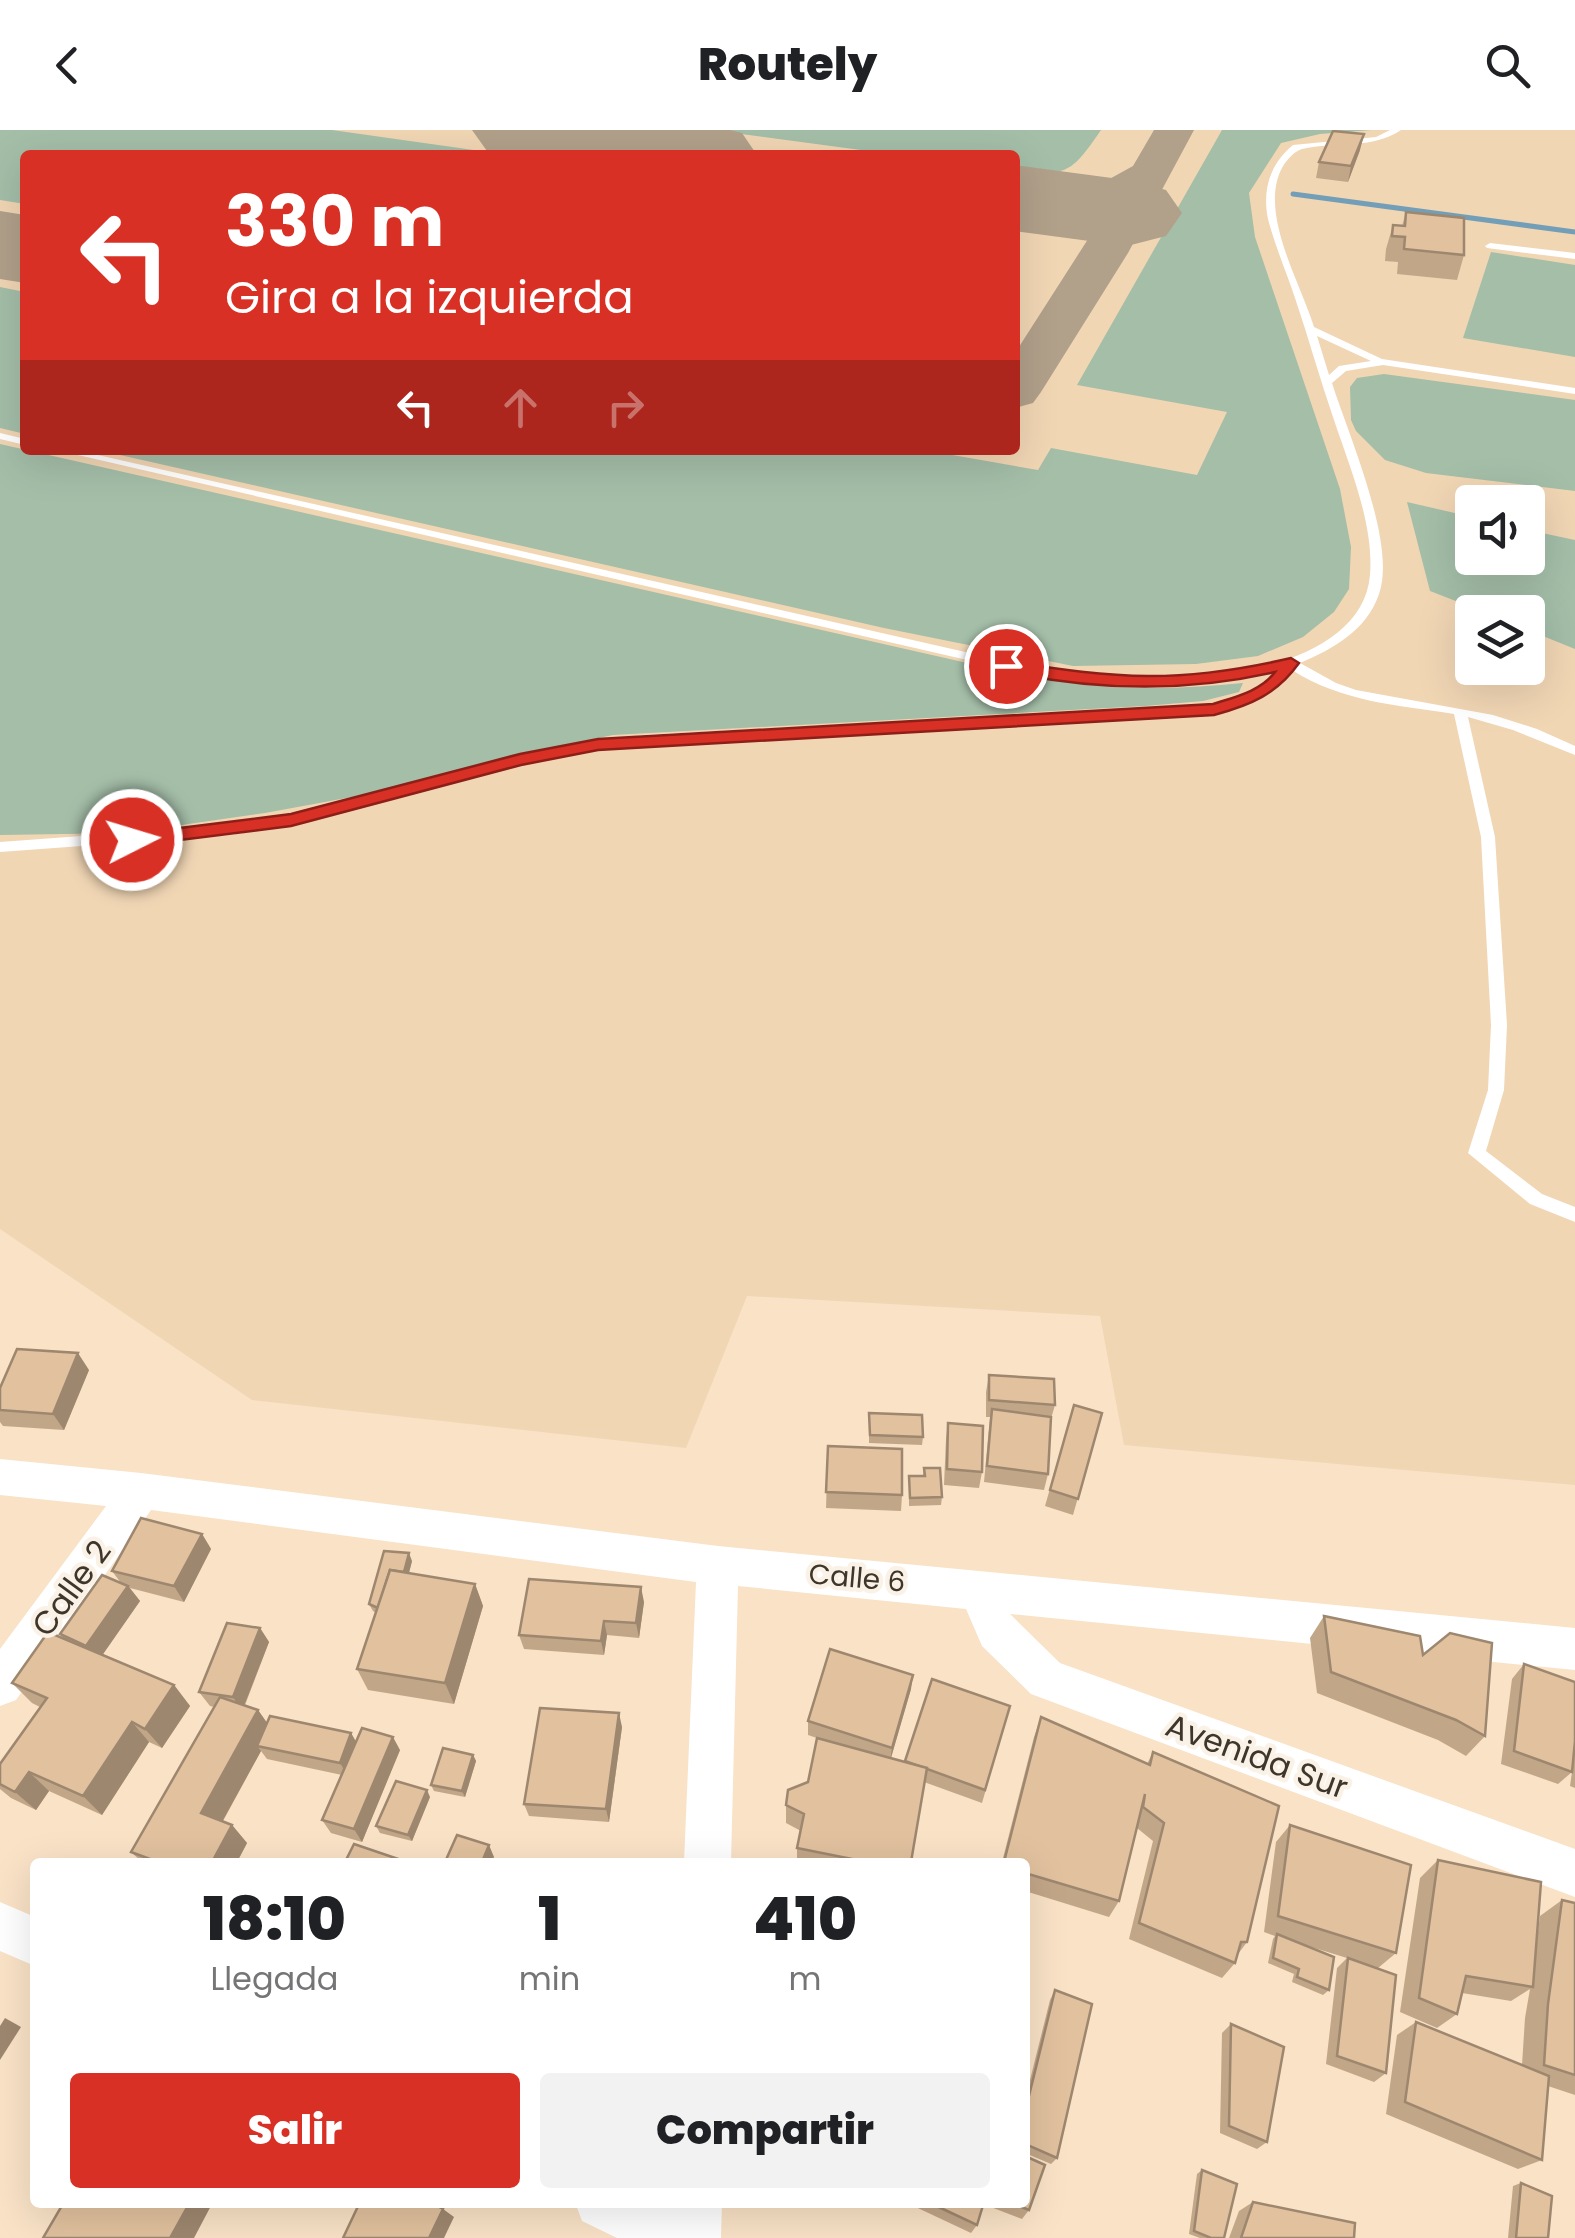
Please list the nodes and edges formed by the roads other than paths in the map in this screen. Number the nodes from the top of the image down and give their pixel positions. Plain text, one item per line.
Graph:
1 (1398, 130) edge
2 (1490, 246) dead end
3 (1575, 256) edge
4 (1311, 330) junction
5 (1383, 362) junction
6 (1326, 383) junction
7 (1575, 391) edge
8 (84, 455) edge
9 (1291, 663) junction
10 (1460, 712) junction
11 (1575, 751) edge
12 (0, 847) edge
13 (1575, 1215) edge
14 (0, 1477) edge
15 (141, 1491) junction
16 (718, 1565) junction
17 (978, 1590) junction
18 (1575, 1650) edge
19 (0, 1685) edge
20 (707, 1858) edge
21 (1575, 1873) edge
22 (0, 1926) edge
23 (30, 1940) edge
24 (614, 2208) edge
25 (695, 2208) edge
26 (676, 2238) edge
27 (694, 2238) edge

1 - 4 lane
2 - 3 lane
4 - 5 lane
4 - 6 lane
5 - 6 lane
5 - 7 lane
6 - 9 lane
8 - 9 lane
9 - 10 lane
9 - 12 lane
10 - 11 lane
10 - 13 lane
14 - 15 street, Calle 6
15 - 16 street, Calle 6
15 - 19 street, Calle 2
16 - 17 street, Calle 6
16 - 20 street
17 - 18 street, Calle 6
17 - 21 street, Avenida Sur
22 - 23 street
24 - 26 street
25 - 27 street

